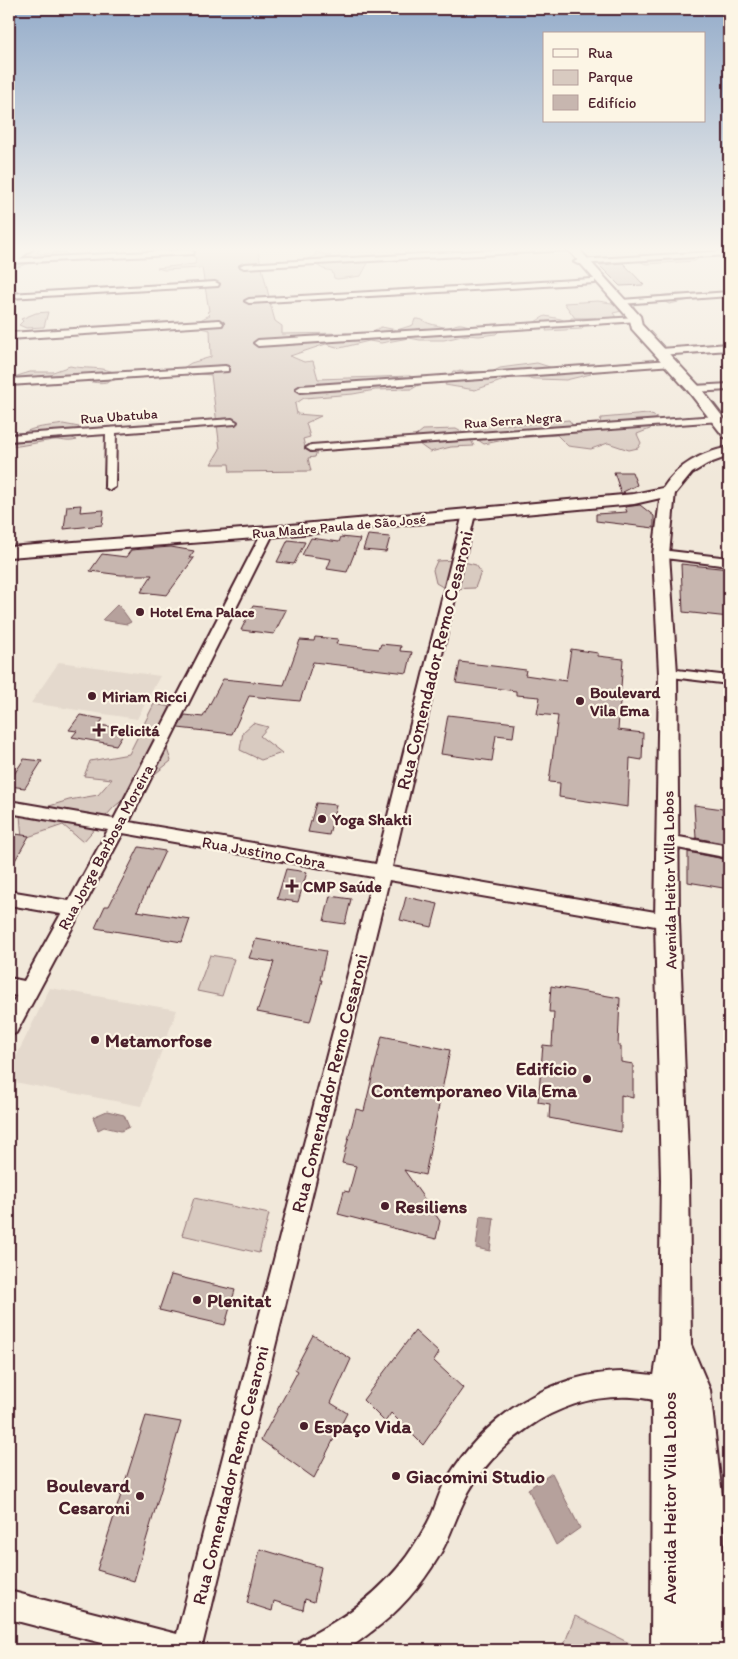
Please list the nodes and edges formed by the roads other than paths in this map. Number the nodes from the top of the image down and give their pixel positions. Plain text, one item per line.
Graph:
1 (197, 324) edge
2 (575, 324) edge
3 (636, 324) edge
4 (9, 336) edge
5 (258, 343) dead end
6 (729, 347) edge
7 (660, 352) junction
8 (670, 363) junction
9 (225, 369) dead end
10 (9, 382) edge
11 (729, 387) edge
12 (301, 389) dead end
13 (694, 389) junction
14 (717, 419) junction
15 (232, 422) dead end
16 (111, 431) junction
17 (729, 434) edge
18 (9, 438) edge
19 (311, 448) dead end
20 (729, 451) edge
21 (110, 487) dead end
22 (668, 492) junction
23 (469, 514) junction
24 (268, 532) junction
25 (10, 553) edge
26 (661, 554) junction
27 (729, 562) edge
28 (668, 673) junction
29 (729, 680) edge
30 (9, 806) edge
31 (118, 826) junction
32 (668, 841) junction
33 (729, 852) edge
34 (382, 872) junction
35 (9, 898) edge
36 (73, 909) junction
37 (668, 921) junction
38 (9, 986) edge
39 (28, 990) junction
40 (9, 1027) edge
41 (681, 1389) junction
42 (9, 1605) edge
43 (185, 1650) edge
44 (311, 1650) edge
45 (670, 1650) edge
46 (706, 1650) edge

1 - 4 street
2 - 5 street
3 - 7 main road
6 - 7 street
7 - 8 main road
8 - 12 street
8 - 13 main road
9 - 10 street
11 - 13 street
13 - 14 main road
14 - 17 main road
14 - 19 street, Rua Serra Negra
15 - 16 street, Rua Ubatuba
16 - 18 street, Rua Ubatuba
16 - 21 street
20 - 22 main road, Avenida Heitor Villa Lobos
22 - 23 main road, Rua Madre Paula de São José
22 - 26 street, Avenida Heitor Villa Lobos
23 - 24 main road, Rua Madre Paula de São José
23 - 34 street, Rua Comendador Remo Cesaroni
24 - 25 main road, Rua Madre Paula de São José
24 - 31 street, Rua Jorge Barbosa Moreira
26 - 27 street
26 - 28 street, Avenida Heitor Villa Lobos
28 - 29 street
28 - 32 street, Avenida Heitor Villa Lobos
30 - 31 street, Rua Justino Cobra
31 - 34 street, Rua Justino Cobra
31 - 36 street, Rua Jorge Barbosa Moreira
32 - 33 street
32 - 37 street, Avenida Heitor Villa Lobos
34 - 37 street, Rua Justino Cobra
34 - 43 street, Rua Comendador Remo Cesaroni
35 - 36 street
36 - 39 street, Rua Jorge Barbosa Moreira
37 - 41 street, Avenida Heitor Villa Lobos
38 - 39 street
39 - 40 street, Rua Jorge Barbosa Moreira
41 - 44 street
41 - 45 street, Avenida Heitor Villa Lobos
41 - 46 street, Avenida Heitor Villa Lobos
42 - 43 street

